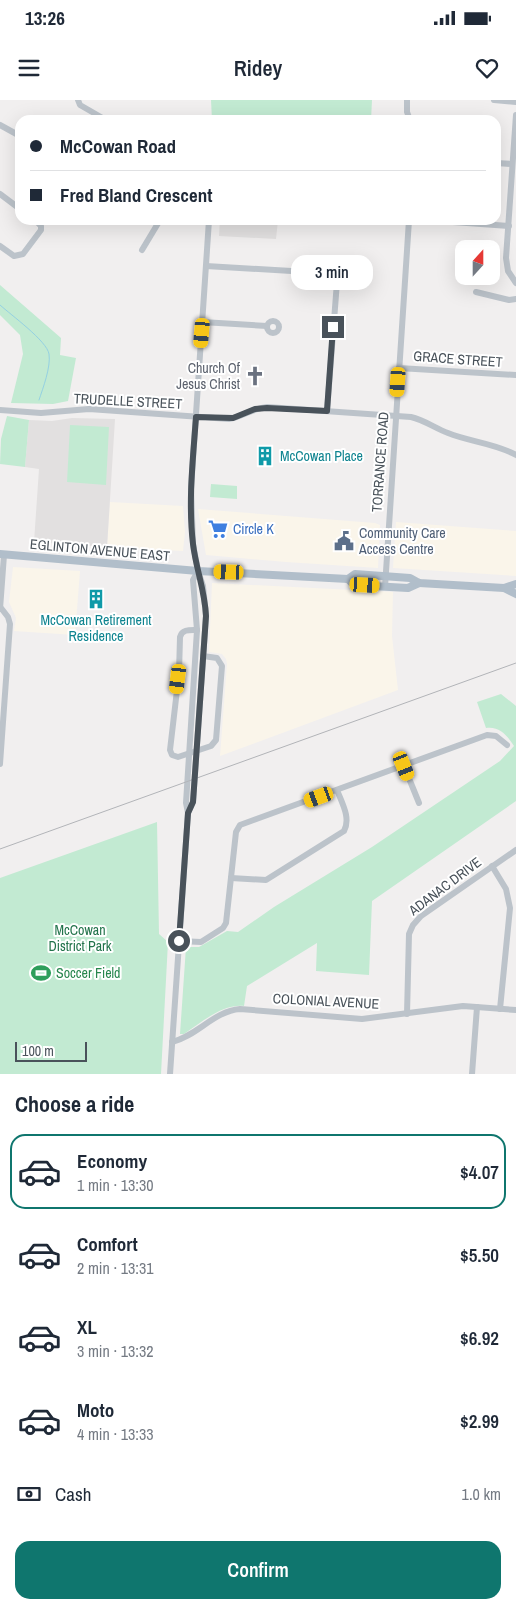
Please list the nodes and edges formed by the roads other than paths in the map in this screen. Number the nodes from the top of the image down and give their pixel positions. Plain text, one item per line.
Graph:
1 (78, 100) edge
2 (407, 100) edge
3 (494, 100) edge
4 (516, 102) edge
5 (97, 115) edge
6 (408, 115) edge
7 (516, 115) edge
8 (0, 125) edge
9 (15, 133) edge
10 (501, 163) edge
11 (512, 164) junction
12 (0, 194) edge
13 (15, 205) edge
14 (513, 206) edge
15 (39, 225) edge
16 (157, 225) edge
17 (209, 225) edge
18 (410, 225) edge
19 (495, 225) edge
20 (509, 226) junction
21 (0, 246) edge
22 (142, 250) dead end
23 (206, 266) junction
24 (516, 284) edge
25 (476, 292) dead end
26 (516, 299) edge
27 (202, 322) junction
28 (266, 326) dead end
29 (399, 368) junction
30 (516, 375) edge
31 (0, 410) edge
32 (327, 411) junction
33 (196, 417) junction
34 (396, 417) junction
35 (516, 455) edge
36 (2, 554) edge
37 (198, 571) junction
38 (385, 576) junction
39 (348, 579) junction
40 (419, 583) junction
41 (516, 584) edge
42 (385, 586) junction
43 (504, 588) junction
44 (516, 594) edge
45 (0, 609) edge
46 (197, 630) junction
47 (203, 656) junction
48 (507, 745) dead end
49 (0, 764) edge
50 (404, 766) junction
51 (337, 790) junction
52 (419, 803) dead end
53 (188, 813) junction
54 (516, 850) edge
55 (492, 866) junction
56 (232, 878) junction
57 (512, 929) edge
58 (179, 941) junction
59 (477, 1007) junction
60 (500, 1008) junction
61 (516, 1010) edge
62 (407, 1014) junction
63 (172, 1042) junction
64 (170, 1074) edge
65 (472, 1074) edge

1 - 5 street
2 - 6 street
3 - 4 street
7 - 11 street
8 - 9 street
10 - 11 street
11 - 14 street
12 - 13 street
14 - 20 street
15 - 21 street
16 - 22 street
17 - 23 street
18 - 29 street, TORRANCE ROAD
19 - 20 street
20 - 24 street
23 - 27 street
23 - 32 street
25 - 26 street
27 - 28 street
27 - 33 street
29 - 30 street, GRACE STREET
29 - 34 street, TORRANCE ROAD
31 - 33 street, TRUDELLE STREET
32 - 33 street, TRUDELLE STREET
32 - 34 street, TRUDELLE STREET
33 - 37 street
34 - 35 street, TRUDELLE STREET
34 - 38 street, TORRANCE ROAD
36 - 37 main road, EGLINTON AVENUE EAST
36 - 45 street
37 - 39 main road, EGLINTON AVENUE EAST
37 - 46 street
37 - 47 street
38 - 39 main road, EGLINTON AVENUE EAST
38 - 40 main road, EGLINTON AVENUE EAST
38 - 42 street, TORRANCE ROAD
39 - 42 main road, EGLINTON AVENUE EAST
40 - 42 main road, EGLINTON AVENUE EAST
40 - 43 main road, EGLINTON AVENUE EAST
41 - 43 main road, EGLINTON AVENUE EAST
43 - 44 main road, EGLINTON AVENUE EAST
45 - 49 street
46 - 47 street
46 - 53 street
47 - 53 street
48 - 50 street
50 - 51 street
50 - 52 street
51 - 56 street
51 - 56 street
53 - 58 street
54 - 55 street, ADANAC DRIVE
55 - 57 street
55 - 62 street, ADANAC DRIVE
56 - 58 street
57 - 60 street
58 - 63 street
59 - 60 street, COLONIAL AVENUE
59 - 62 street, COLONIAL AVENUE
59 - 65 street
60 - 61 street, COLONIAL AVENUE
62 - 63 street, COLONIAL AVENUE
63 - 64 street

